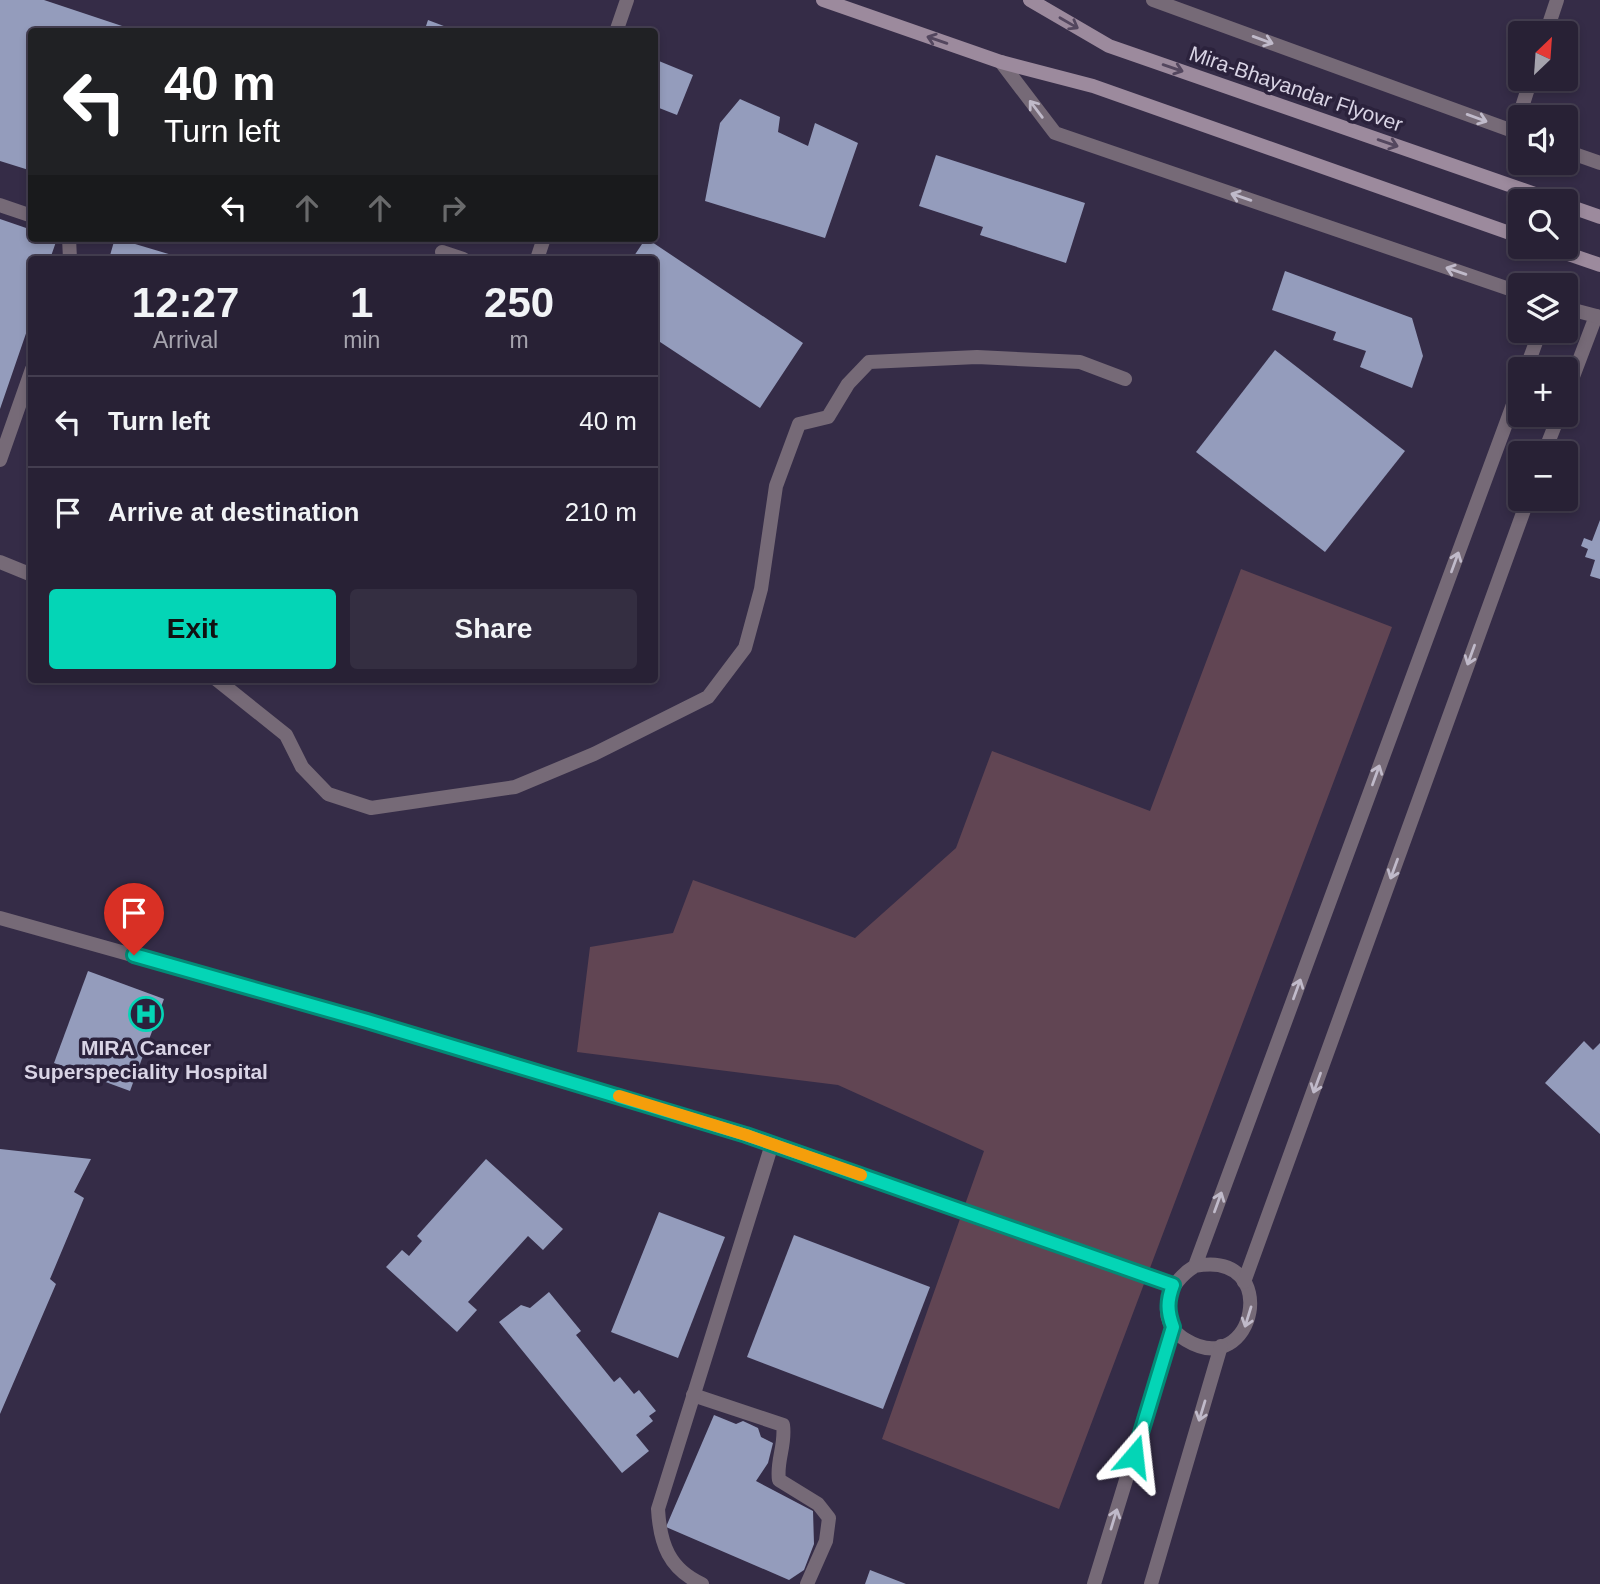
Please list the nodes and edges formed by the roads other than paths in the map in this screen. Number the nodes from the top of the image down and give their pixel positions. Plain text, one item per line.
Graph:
1 (627, 0) edge
2 (823, 0) edge
3 (1030, 0) edge
4 (1153, 0) edge
5 (1557, 0) edge
6 (1550, 21) edge
7 (617, 28) edge
8 (1001, 62) junction
9 (1508, 129) edge
10 (1578, 155) edge
11 (1600, 163) edge
12 (1520, 189) edge
13 (0, 205) edge
14 (1578, 209) edge
15 (28, 215) edge
16 (1600, 217) edge
17 (1508, 232) edge
18 (442, 252) dead end
19 (454, 256) edge
20 (1578, 257) edge
21 (1600, 265) edge
22 (1508, 289) edge
23 (1578, 311) edge
24 (1598, 317) edge
25 (1578, 366) edge
26 (1125, 379) dead end
27 (28, 380) edge
28 (1508, 418) edge
29 (0, 460) edge
30 (1524, 511) edge
31 (0, 562) edge
32 (28, 573) edge
33 (221, 683) edge
34 (0, 918) edge
35 (772, 1144) junction
36 (1195, 1266) junction
37 (1244, 1282) junction
38 (1173, 1285) junction
39 (1173, 1327) junction
40 (1221, 1346) junction
41 (693, 1395) junction
42 (702, 1584) edge
43 (807, 1584) edge
44 (1094, 1584) edge
45 (1150, 1584) edge

1 - 7 street
8 -> 2 main road
3 -> 12 main road, Mira-Bhayandar Flyover
4 -> 9 street
5 - 6 street
8 - 17 main road
22 -> 8 street
10 - 11 street
13 - 15 street
14 - 16 main road
18 - 19 street
20 - 21 main road
23 - 24 street
24 - 25 street
26 - 33 street
27 - 29 street
36 -> 28 street
30 -> 37 street
31 - 32 street
34 - 35 street
35 - 38 street
35 - 41 street
36 - 37 street
36 - 38 street
37 -> 40 street
38 - 39 street
39 - 40 street
44 -> 39 street
40 -> 45 street
41 - 42 street
41 - 43 street

